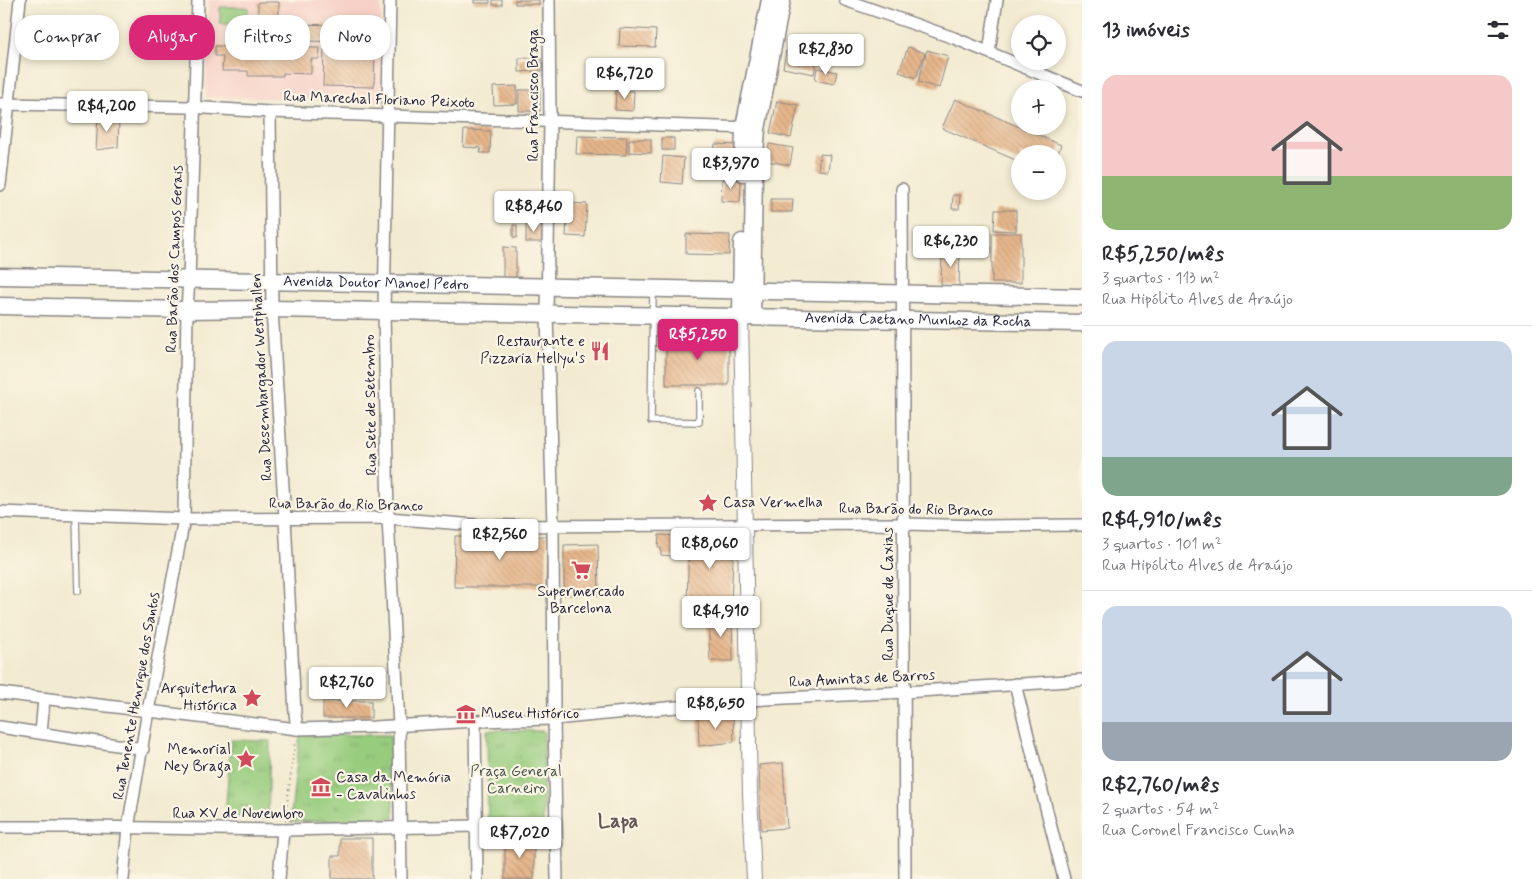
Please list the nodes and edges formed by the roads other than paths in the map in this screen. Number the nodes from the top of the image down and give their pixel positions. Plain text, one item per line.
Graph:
1 (20, 0) edge
2 (198, 0) edge
3 (390, 0) edge
4 (549, 0) edge
5 (770, 0) edge
6 (782, 0) edge
7 (845, 0) edge
8 (997, 0) edge
9 (989, 52) junction
10 (1082, 91) edge
11 (4, 104) edge
12 (194, 107) junction
13 (270, 112) junction
14 (388, 116) junction
15 (550, 121) junction
16 (751, 128) junction
17 (0, 184) edge
18 (902, 189) dead end
19 (0, 276) edge
20 (189, 280) junction
21 (271, 281) junction
22 (386, 283) junction
23 (548, 286) junction
24 (653, 288) junction
25 (746, 290) junction
26 (902, 293) junction
27 (1082, 297) edge
28 (0, 306) edge
29 (272, 309) junction
30 (187, 310) junction
31 (384, 311) junction
32 (547, 314) junction
33 (652, 315) junction
34 (746, 317) junction
35 (903, 320) junction
36 (1082, 323) edge
37 (699, 391) dead end
38 (0, 512) edge
39 (76, 514) junction
40 (286, 518) junction
41 (388, 518) junction
42 (184, 519) junction
43 (745, 524) junction
44 (904, 524) junction
45 (1082, 525) edge
46 (552, 526) junction
47 (78, 591) dead end
48 (1082, 680) edge
49 (1016, 684) junction
50 (904, 692) junction
51 (0, 693) edge
52 (44, 699) junction
53 (748, 700) junction
54 (148, 711) junction
55 (554, 720) junction
56 (475, 721) junction
57 (398, 726) junction
58 (0, 727) edge
59 (297, 729) junction
60 (41, 733) junction
61 (143, 749) junction
62 (476, 826) junction
63 (0, 827) edge
64 (128, 828) junction
65 (401, 828) junction
66 (283, 830) junction
67 (123, 879) edge
68 (279, 879) edge
69 (401, 879) edge
70 (478, 879) edge
71 (558, 879) edge
72 (754, 879) edge
73 (906, 879) edge
74 (1064, 879) edge

1 - 11 street
2 - 12 street, Rua Barão dos Campos Gerais
3 - 14 street, Rua Sete de Setembro
4 - 15 street, Rua Francisco Braga
5 - 16 main road
6 - 16 main road
7 - 9 street
8 - 9 street
9 - 10 street
11 - 12 street, Rua Marechal Floriano Peixoto
11 - 17 street
12 - 13 street, Rua Marechal Floriano Peixoto
12 - 20 street, Rua Barão dos Campos Gerais
13 - 14 street, Rua Marechal Floriano Peixoto
13 - 21 street, Rua Desembargador Westphallen
14 - 15 street, Rua Marechal Floriano Peixoto
14 - 22 street, Rua Sete de Setembro
15 - 16 street, Rua Marechal Floriano Peixoto
15 - 23 street, Rua Francisco Braga
16 - 25 main road
18 - 26 street, Rua Duque de Caxias
19 - 20 main road, Avenida Doutor Manoel Pedro
20 - 21 main road, Avenida Doutor Manoel Pedro
20 - 30 street, Rua Barão dos Campos Gerais
21 - 22 main road, Avenida Doutor Manoel Pedro
21 - 29 street, Rua Desembargador Westphallen
22 - 23 main road, Avenida Doutor Manoel Pedro
22 - 31 street, Rua Sete de Setembro
23 - 24 main road, Avenida Doutor Manoel Pedro
23 - 32 street, Rua Francisco Braga
24 - 25 main road, Avenida Doutor Manoel Pedro
24 - 33 lane
25 - 26 main road, Avenida Caetano Munhoz da Rocha
25 - 34 main road
26 - 27 main road, Avenida Caetano Munhoz da Rocha
26 - 35 street, Rua Duque de Caxias
28 - 30 main road, Avenida Doutor Manoel Pedro
29 - 30 main road, Avenida Doutor Manoel Pedro
29 - 31 main road, Avenida Doutor Manoel Pedro
29 - 40 street, Rua Desembargador Westphallen
30 - 42 street, Rua Barão dos Campos Gerais
31 - 32 main road, Avenida Doutor Manoel Pedro
31 - 41 street, Rua Sete de Setembro
32 - 33 main road, Avenida Doutor Manoel Pedro
32 - 46 street, Rua Francisco Braga
33 - 34 main road, Avenida Doutor Manoel Pedro
33 - 37 lane
34 - 35 main road, Avenida Caetano Munhoz da Rocha
34 - 43 street
35 - 36 main road, Avenida Caetano Munhoz da Rocha
35 - 44 street, Rua Duque de Caxias
38 - 39 street, Rua Barão do Rio Branco
39 - 42 street, Rua Barão do Rio Branco
39 - 47 lane
40 - 41 street, Rua Barão do Rio Branco
40 - 42 street, Rua Barão do Rio Branco
40 - 59 street, Rua Desembargador Westphallen
41 - 46 street, Rua Barão do Rio Branco
41 - 57 street, Rua Sete de Setembro
42 - 54 street, Rua Tenente Henrique dos Santos
43 - 44 street, Rua Barão do Rio Branco
43 - 46 street, Rua Barão do Rio Branco
43 - 53 street
44 - 45 street, Rua Barão do Rio Branco
44 - 50 street, Rua Duque de Caxias
46 - 55 street, Rua Francisco Braga
48 - 49 street, Rua Amintas de Barros
49 - 50 street, Rua Amintas de Barros
49 - 74 street
50 - 53 street, Rua Amintas de Barros
50 - 73 street, Rua Duque de Caxias
51 - 52 street, Rua Amintas de Barros
52 - 54 street, Rua Amintas de Barros
52 - 60 street
53 - 55 street, Rua Amintas de Barros
53 - 72 street
54 - 59 street, Rua Amintas de Barros
54 - 61 street, Rua Tenente Henrique dos Santos
55 - 56 street, Rua Amintas de Barros
55 - 71 street, Rua Francisco Braga
56 - 57 street, Rua Amintas de Barros
56 - 62 street
57 - 59 street, Rua Amintas de Barros
57 - 65 street, Rua Sete de Setembro
58 - 60 street
60 - 61 street
61 - 64 street, Rua Tenente Henrique dos Santos
62 - 65 street, Rua XV de Novembro
62 - 70 street
63 - 64 street, Rua XV de Novembro
64 - 66 street, Rua XV de Novembro
64 - 67 street, Rua Tenente Henrique dos Santos
65 - 66 street, Rua XV de Novembro
65 - 69 street, Rua Sete de Setembro
66 - 68 street

